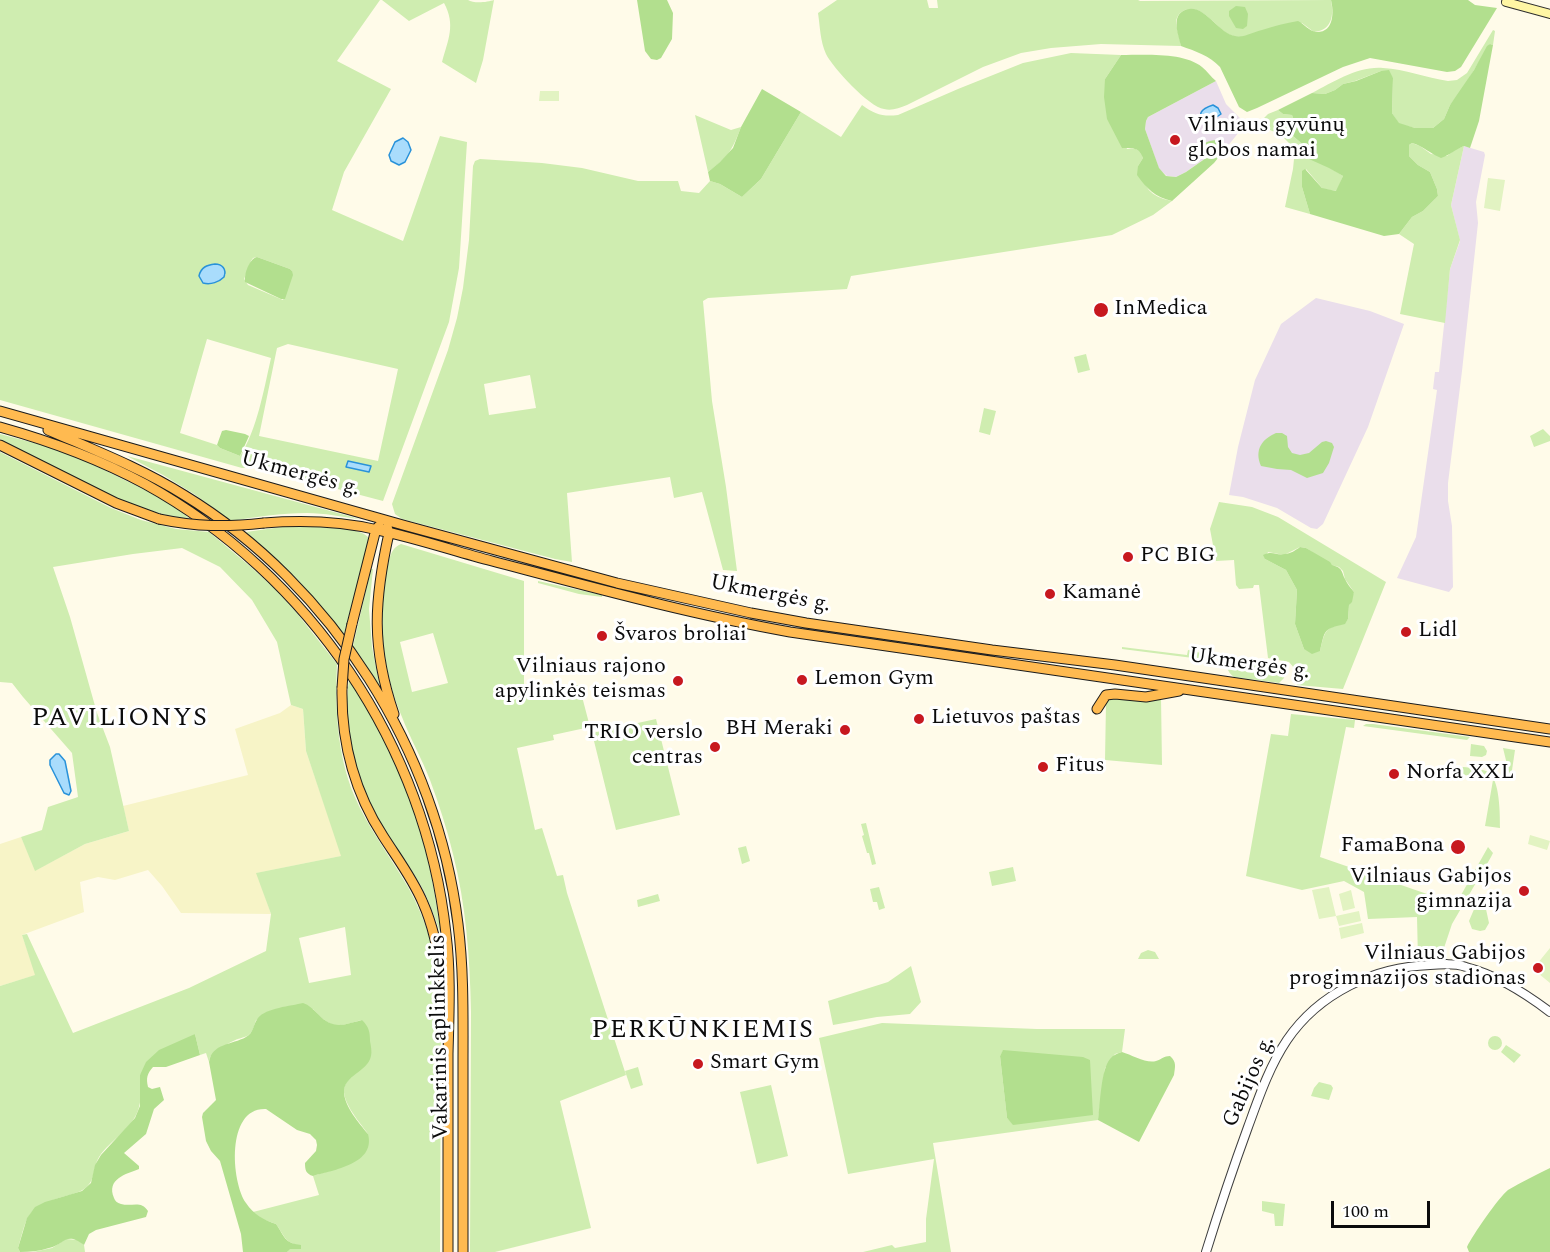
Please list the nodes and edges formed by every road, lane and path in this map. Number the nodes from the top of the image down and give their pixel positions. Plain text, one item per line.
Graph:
1 (1506, 2) dead end
2 (1550, 14) edge
3 (0, 411) edge
4 (12, 415) junction
5 (0, 427) edge
6 (0, 445) edge
7 (384, 519) junction
8 (376, 530) junction
9 (388, 533) junction
10 (732, 608) junction
11 (727, 620) junction
12 (1094, 663) junction
13 (1097, 676) junction
14 (1191, 689) junction
15 (1097, 709) dead end
16 (1550, 729) edge
17 (401, 733) junction
18 (1550, 742) edge
19 (448, 1002) junction
20 (1550, 1012) edge
21 (448, 1252) edge
22 (463, 1252) edge
23 (1206, 1252) edge

1 - 2 main road
3 - 4 highway, Ukmergės g.
4 - 7 highway, Ukmergės g.
4 - 17 highway, Vakarinis aplinkkelis
5 - 19 highway, Vakarinis aplinkkelis
6 - 8 highway, Ukmergės g., bridge
7 - 8 highway
7 - 9 highway
7 - 10 highway, Ukmergės g.
8 - 9 highway, Ukmergės g.
8 - 19 highway, bridge
9 - 11 highway, Ukmergės g.
9 - 17 highway
10 - 11 highway
10 - 12 highway, Ukmergės g.
11 - 13 highway, Ukmergės g.
12 - 13 highway
12 - 16 highway, Ukmergės g.
13 - 14 highway, Ukmergės g.
14 - 15 highway
14 - 18 highway, Ukmergės g.
17 - 22 highway, Vakarinis aplinkkelis
19 - 21 highway, Vakarinis aplinkkelis
20 - 23 street, Gabijos g.

